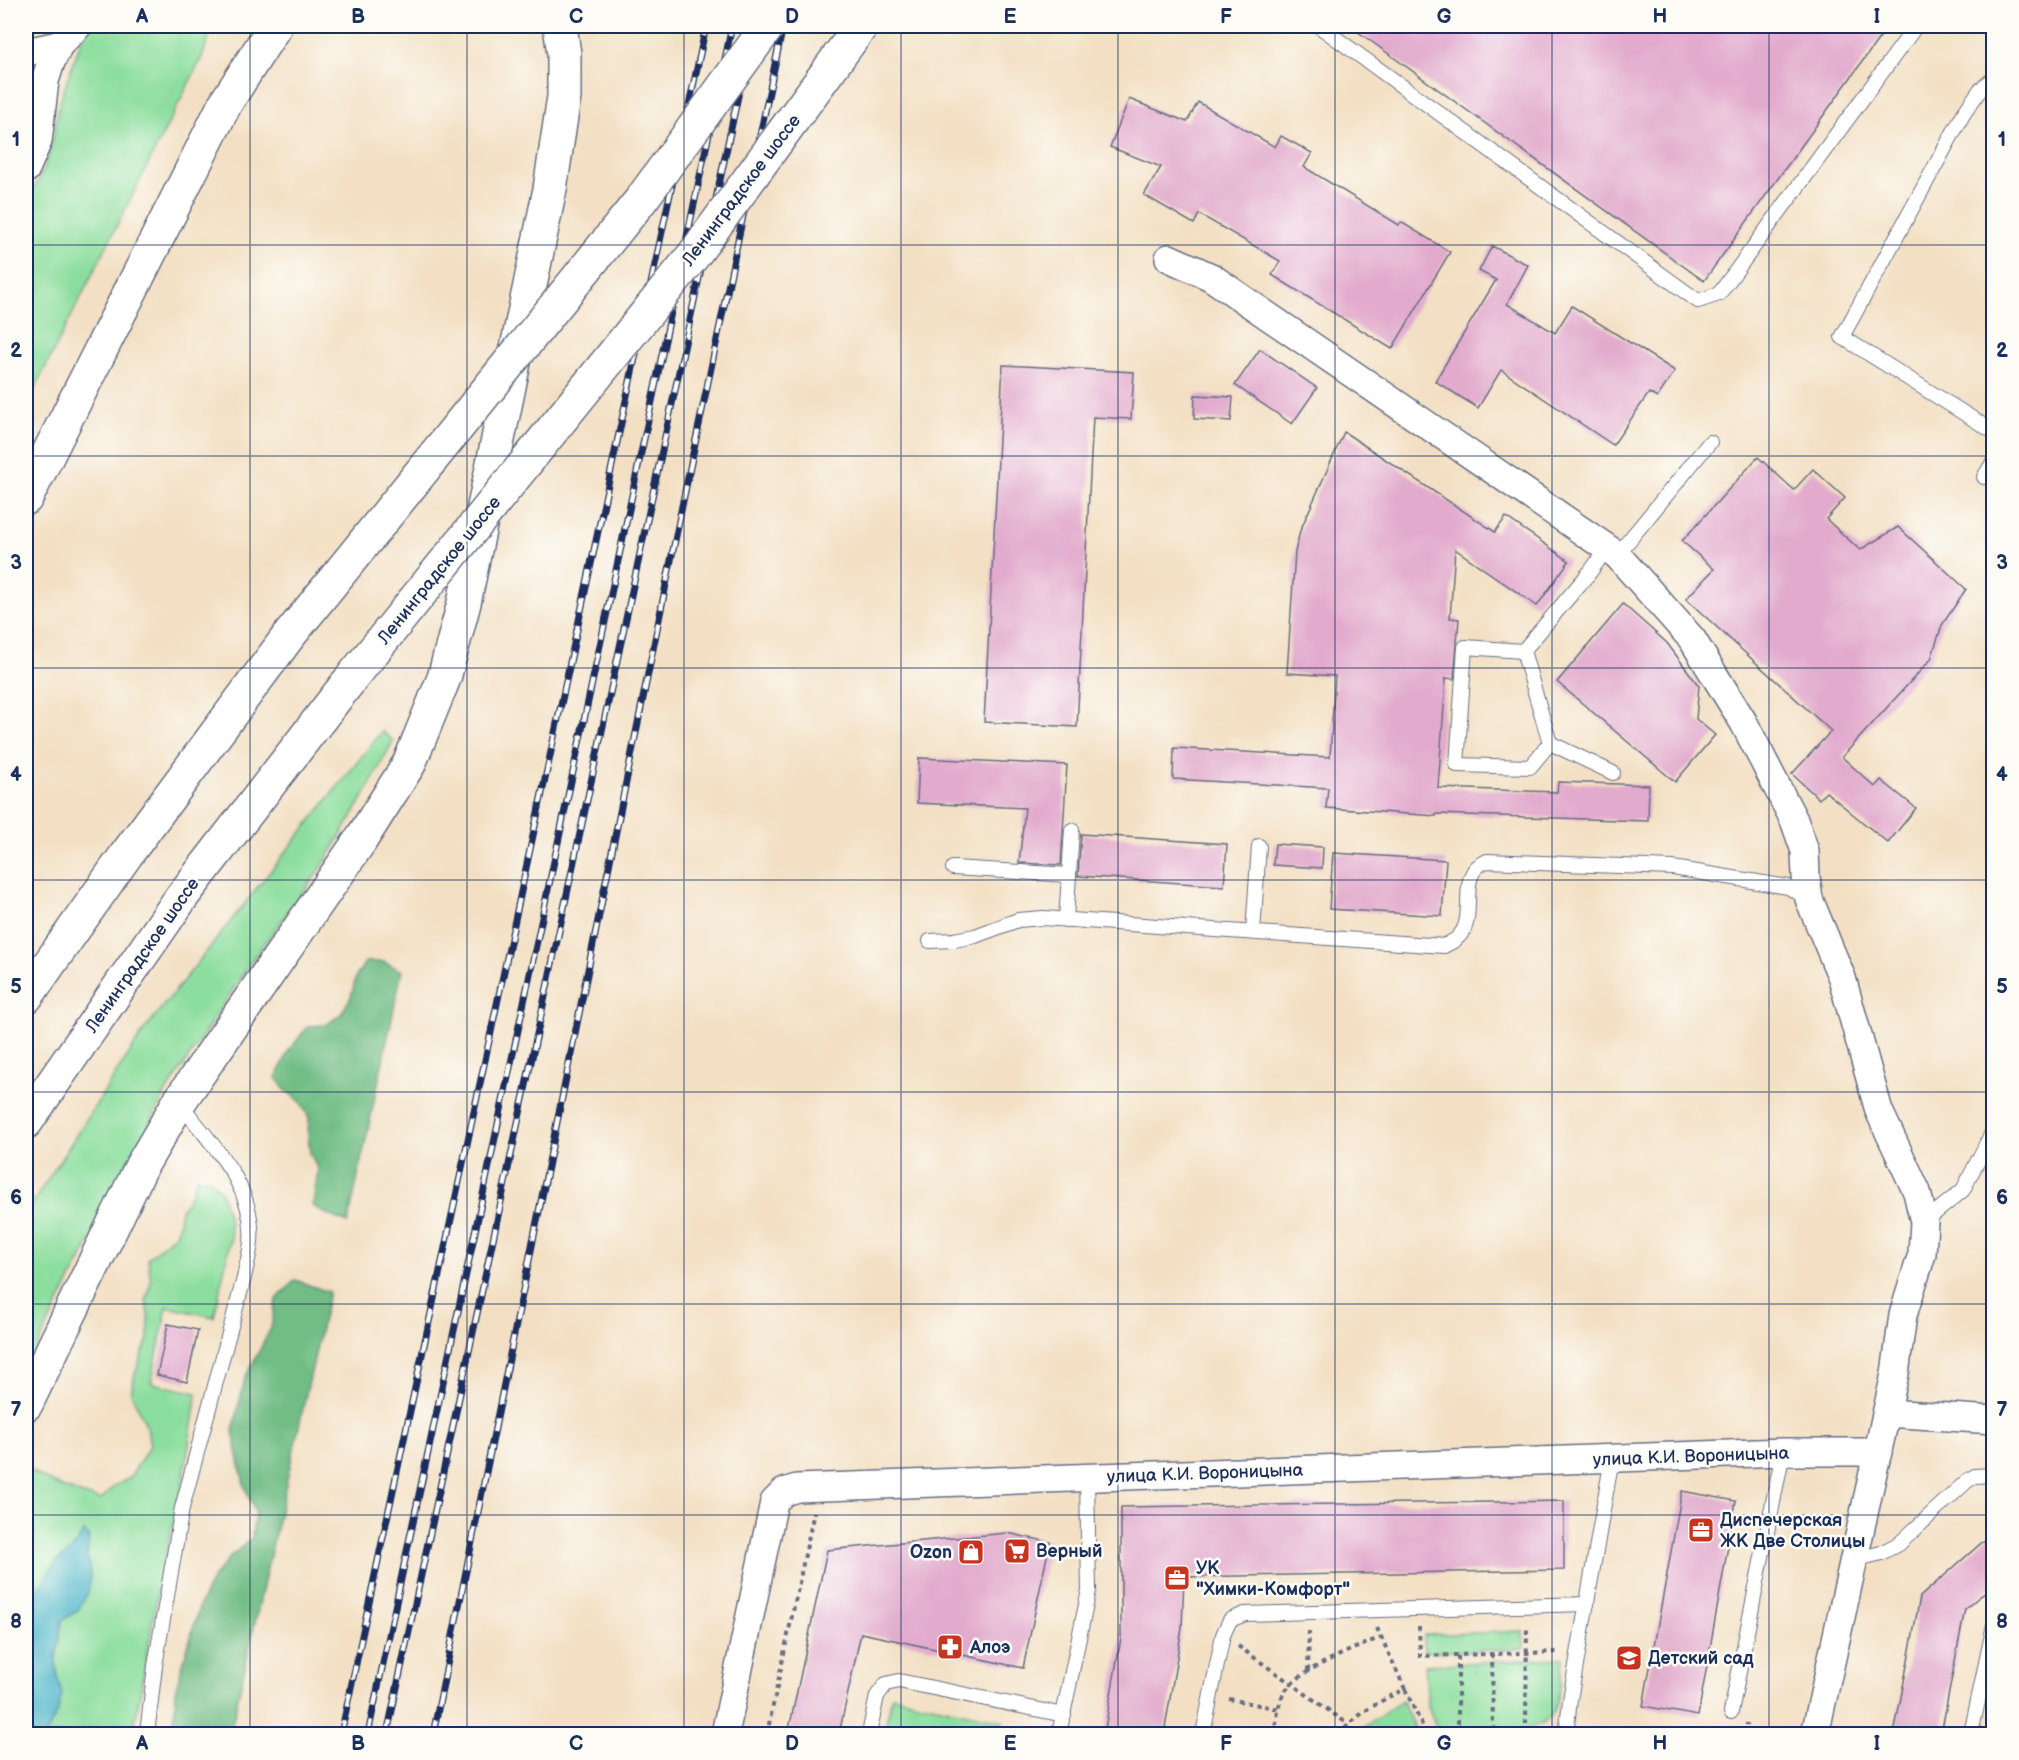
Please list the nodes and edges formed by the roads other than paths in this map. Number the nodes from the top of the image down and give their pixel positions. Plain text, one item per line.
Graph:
1 (78, 26) edge
2 (248, 26) edge
3 (275, 26) edge
4 (543, 26) edge
5 (560, 26) edge
6 (768, 26) edge
7 (861, 26) edge
8 (1319, 26) edge
9 (1916, 26) edge
10 (59, 45) junction
11 (26, 52) edge
12 (1994, 78) edge
13 (564, 97) junction
14 (225, 104) junction
15 (26, 169) edge
16 (1169, 258) dead end
17 (1994, 432) edge
18 (1710, 442) dead end
19 (35, 457) edge
20 (1994, 461) edge
21 (1984, 477) dead end
22 (26, 498) edge
23 (1612, 551) junction
24 (1523, 651) junction
25 (1550, 743) junction
26 (1613, 773) dead end
27 (1072, 830) dead end
28 (1259, 846) dead end
29 (953, 868) dead end
30 (1069, 875) junction
31 (1809, 899) junction
32 (1066, 920) junction
33 (1253, 932) junction
34 (930, 941) dead end
35 (26, 997) edge
36 (179, 1102) junction
37 (26, 1122) edge
38 (1994, 1129) edge
39 (1924, 1222) junction
40 (26, 1404) edge
41 (1887, 1413) junction
42 (1994, 1420) edge
43 (1783, 1452) junction
44 (1878, 1452) junction
45 (1612, 1458) junction
46 (1994, 1475) edge
47 (1087, 1478) junction
48 (1854, 1560) junction
49 (1587, 1604) junction
50 (1994, 1625) edge
51 (1731, 1712) dead end
52 (1064, 1715) junction
53 (147, 1734) edge
54 (725, 1734) edge
55 (869, 1734) edge
56 (1059, 1734) edge
57 (1203, 1734) edge
58 (1566, 1734) edge
59 (1815, 1734) edge
60 (1971, 1734) edge

1 - 10 street
2 - 14 main road
3 - 14 main road
4 - 13 main road
5 - 13 main road
6 - 35 main road, bridge
7 - 37 main road, Ленинградское шоссе, bridge
8 - 9 lane
10 - 11 street
10 - 15 street
12 - 17 lane
13 - 36 main road
14 - 19 main road
16 - 23 street
18 - 23 lane
19 - 22 main road
20 - 21 lane
23 - 24 lane
23 - 31 street
24 - 25 lane
24 - 25 lane
25 - 26 lane
27 - 30 lane
28 - 33 lane
29 - 30 lane
30 - 32 lane
31 - 33 lane
31 - 39 street
32 - 33 lane
32 - 34 lane
36 - 40 main road
36 - 53 lane
38 - 39 lane
39 - 41 street
41 - 42 street
41 - 44 street
43 - 44 street, улица К.И. Вороницына
43 - 45 street, улица К.И. Вороницына
43 - 51 lane
44 - 48 street
45 - 47 street, улица К.И. Вороницына
45 - 49 lane
46 - 48 lane
47 - 52 lane
47 - 54 street, улица К.И. Вороницына
48 - 59 street
49 - 57 lane
49 - 58 lane
50 - 60 lane
52 - 55 lane
52 - 56 lane

